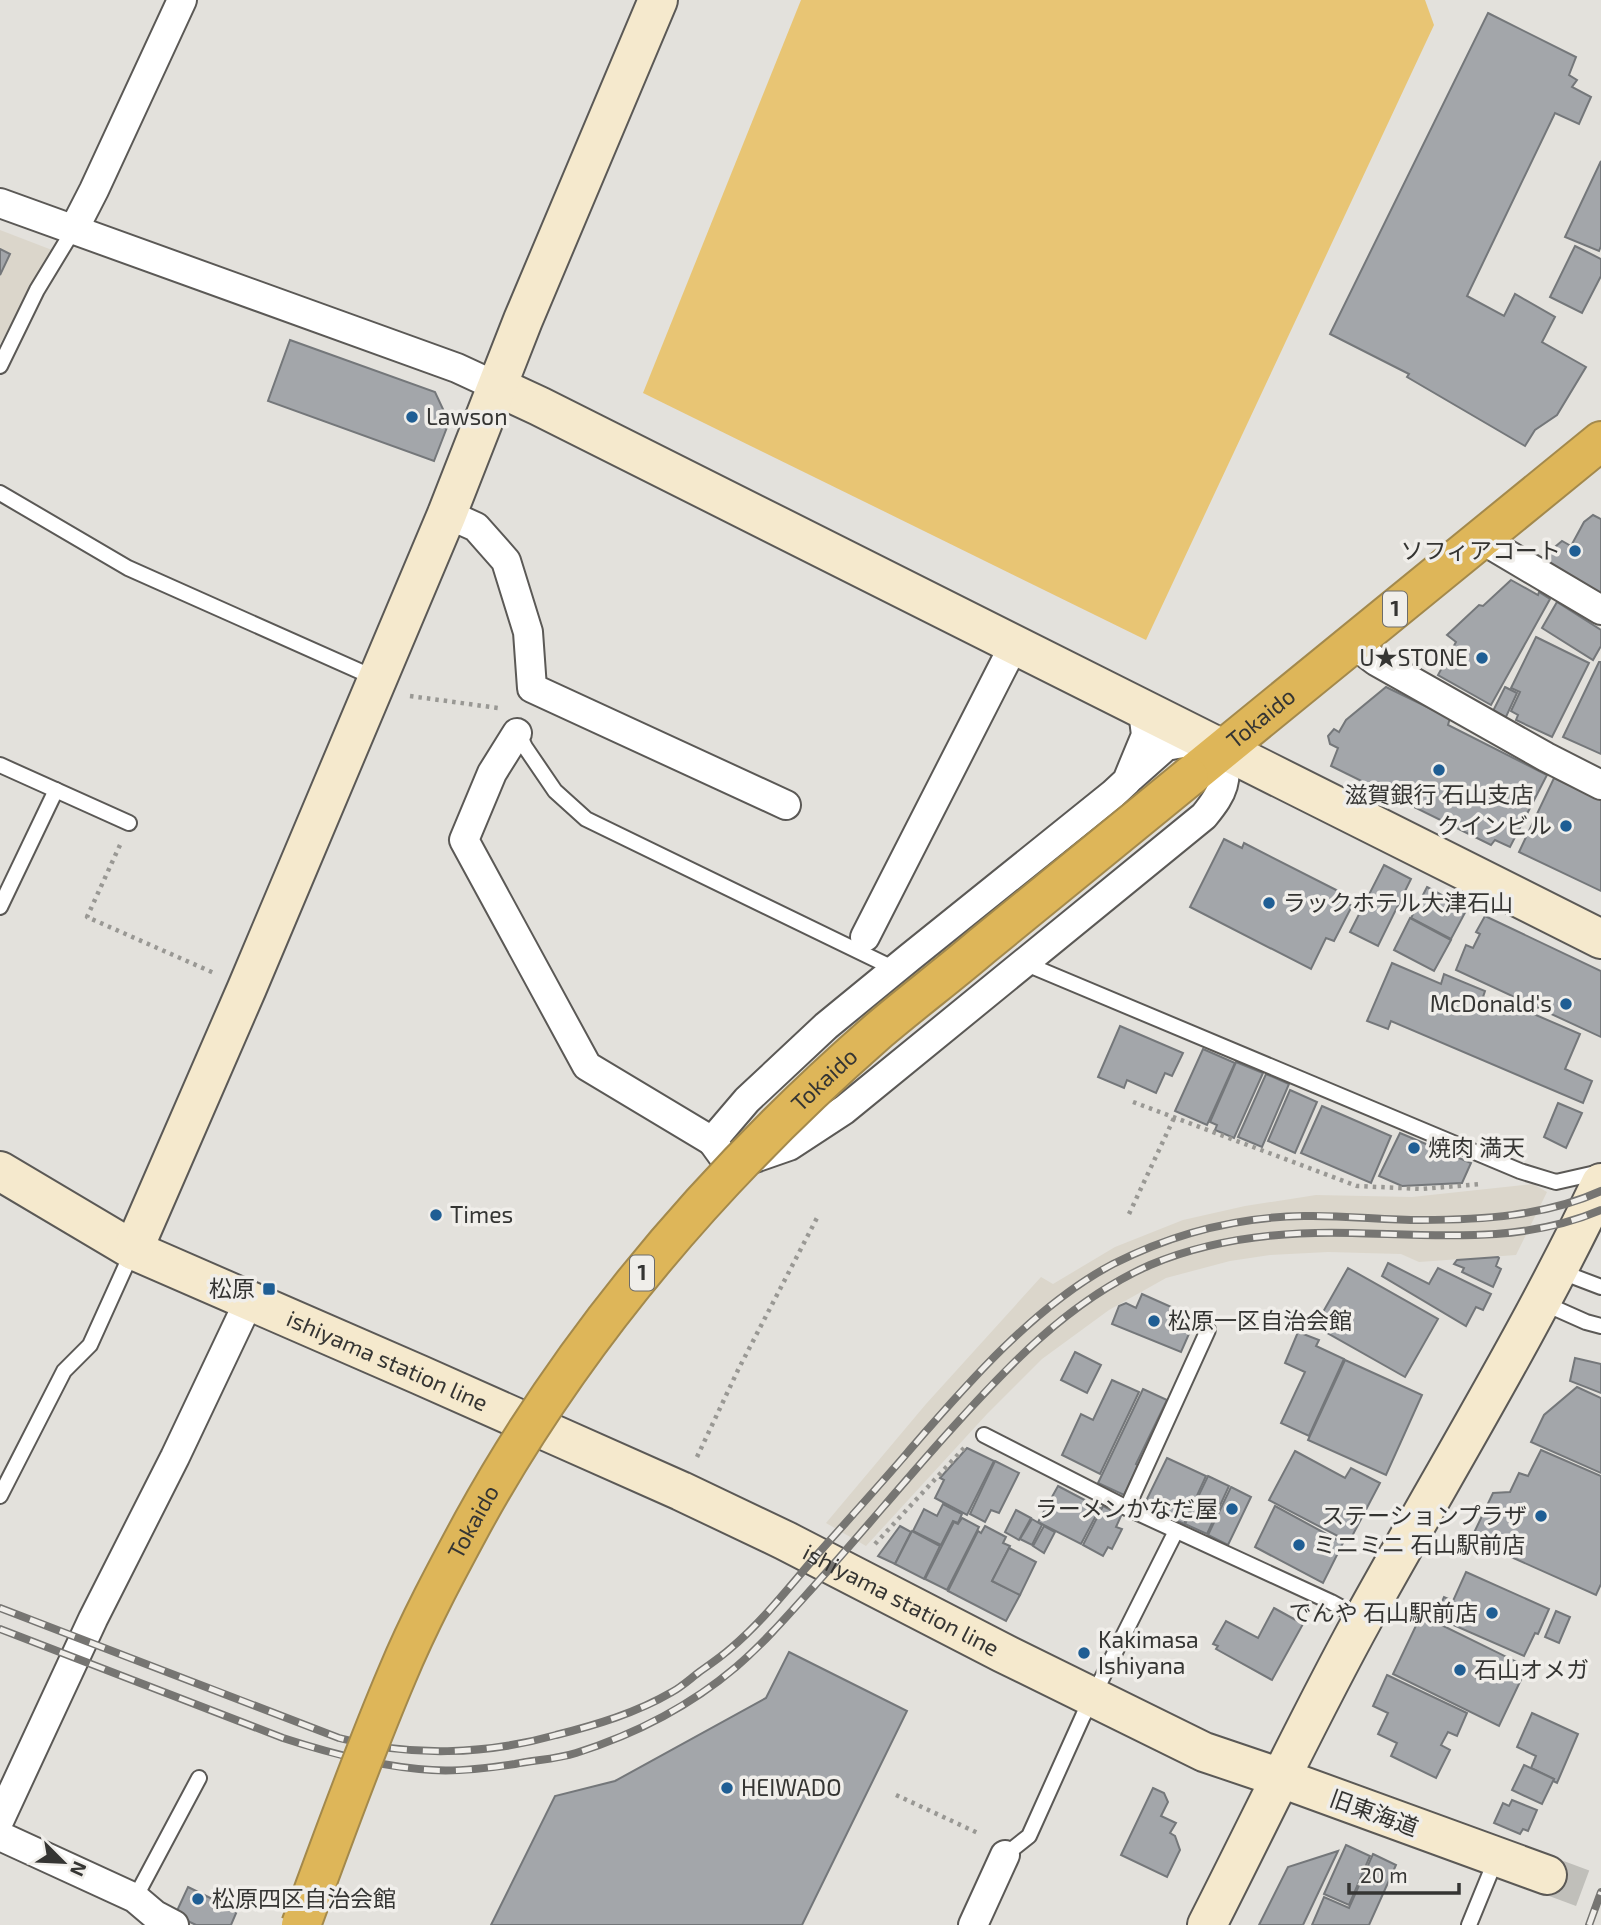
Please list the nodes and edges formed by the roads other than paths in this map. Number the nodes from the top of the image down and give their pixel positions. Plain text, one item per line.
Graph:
1 (182, 0) edge
2 (658, 0) edge
3 (0, 203) edge
4 (74, 229) junction
5 (0, 366) edge
6 (498, 387) junction
7 (1601, 441) edge
8 (0, 493) edge
9 (447, 514) junction
10 (1481, 539) junction
11 (1601, 610) edge
12 (1352, 643) junction
13 (1014, 645) junction
14 (377, 679) junction
15 (1135, 704) junction
16 (517, 728) joint
17 (1223, 749) junction
18 (0, 765) edge
19 (1127, 781) junction
20 (1601, 785) edge
21 (56, 790) junction
22 (786, 805) dead end
23 (129, 823) road end
24 (0, 906) edge
25 (864, 937) dead end
26 (1601, 939) edge
27 (1024, 963) junction
28 (895, 969) junction
29 (712, 1141) junction
30 (730, 1166) junction
31 (0, 1171) edge
32 (1601, 1172) edge
33 (1601, 1183) edge
34 (133, 1250) junction
35 (1549, 1286) junction
36 (1601, 1287) edge
37 (249, 1301) junction
38 (1601, 1326) edge
39 (1209, 1330) dead end
40 (534, 1425) junction
41 (984, 1435) road end
42 (0, 1496) edge
43 (1127, 1508) junction
44 (1176, 1531) junction
45 (1363, 1619) junction
46 (1093, 1698) junction
47 (199, 1778) dead end
48 (1281, 1778) junction
49 (0, 1819) edge
50 (0, 1836) edge
51 (1009, 1852) joint
52 (1497, 1857) junction
53 (1547, 1875) tunnel mouth
54 (135, 1898) junction
55 (174, 1925) edge
56 (301, 1925) edge
57 (973, 1925) edge
58 (1208, 1925) edge
59 (1469, 1925) edge

1 - 4 street
2 - 6 street
3 - 4 street
4 - 5 lane
4 - 6 street
6 - 9 street
6 - 13 street
7 - 10 highway, Tokaido / 1
8 - 14 lane
9 - 14 street
9 - 22 street
10 - 11 street
10 - 12 highway, Tokaido / 1
12 - 17 highway, Tokaido / 1
12 - 20 street
13 - 15 street
13 - 25 street
14 - 34 street
15 - 17 street
15 - 19 street
16 - 28 lane
16 - 29 street
17 - 19 street
17 - 26 street
17 - 27 street
17 - 56 highway, Tokaido / 1, bridge
18 - 21 lane
19 - 28 street
21 - 23 lane
21 - 24 lane
27 - 30 street
27 - 32 lane
28 - 29 street
29 - 30 street
30 - 40 street
31 - 34 street, ishiyama station line
33 - 35 street
34 - 37 street, ishiyama station line
34 - 42 lane
35 - 36 lane
35 - 38 lane
35 - 45 street
37 - 40 street, ishiyama station line
37 - 49 street
39 - 43 lane
40 - 46 street, ishiyama station line
40 - 56 street
41 - 43 lane
43 - 44 lane
44 - 45 lane
44 - 46 lane
45 - 48 street
46 - 48 street, ishiyama station line
46 - 51 lane
47 - 54 lane
48 - 52 street, 旧東海道
48 - 58 street
50 - 54 street
51 - 57 street
52 - 53 street, 旧東海道
52 - 59 lane
54 - 55 street

